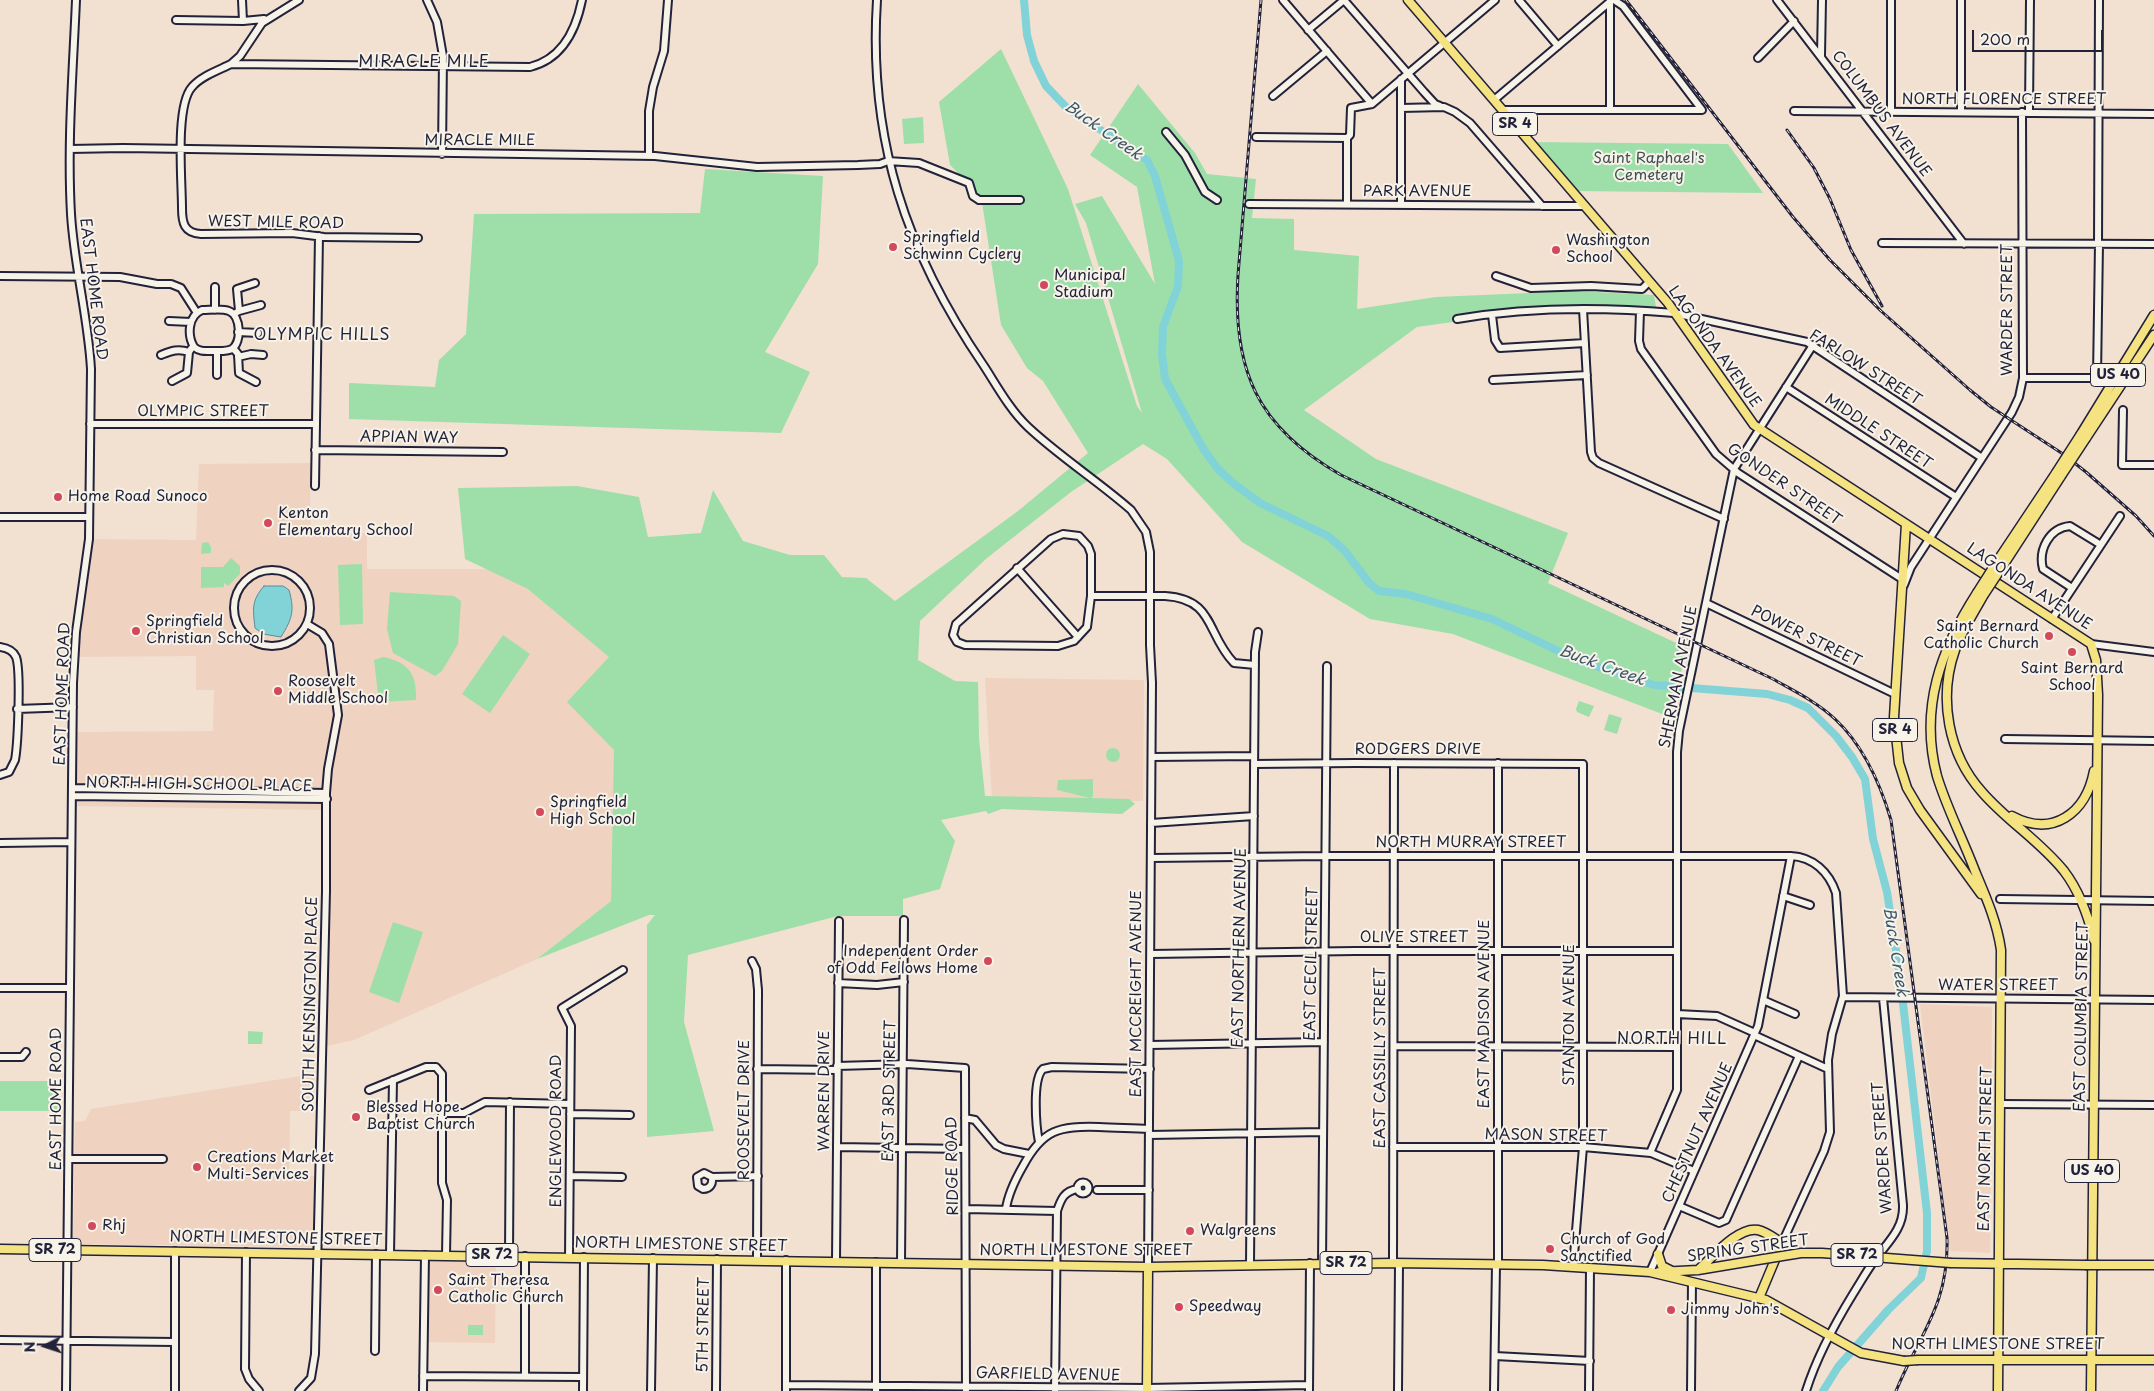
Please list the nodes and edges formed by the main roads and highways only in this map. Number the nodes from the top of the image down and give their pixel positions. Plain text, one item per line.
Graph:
1 (1408, 0) edge
2 (2154, 315) edge
3 (2154, 336) edge
4 (2084, 436) junction
5 (1906, 524) junction
6 (1980, 595) junction
7 (2091, 644) joint
8 (2097, 754) junction
9 (2001, 810) junction
10 (1991, 909) junction
11 (2096, 952) junction
12 (0, 1249) edge
13 (1658, 1254) road end
14 (1999, 1264) junction
15 (2154, 1265) edge
16 (1148, 1267) junction
17 (1698, 1270) junction
18 (1650, 1272) junction
19 (1674, 1272) junction
20 (1759, 1298) junction
21 (1998, 1360) junction
22 (2091, 1360) junction
23 (2154, 1360) edge
24 (1147, 1390) edge
25 (1998, 1391) edge
26 (2091, 1391) edge

1 - 5 main road, LAGONDA AVENUE / SR 4
2 - 4 main road, US 40
3 - 4 main road, US 40
4 - 6 main road, US 40, bridge
5 - 7 main road, LAGONDA AVENUE / SR 4
5 - 10 main road, WARDER STREET / SR 4
6 - 9 main road, US 40
6 - 10 main road, US 40
7 - 8 main road, EAST COLUMBIA STREET
8 - 9 main road
8 - 11 main road, EAST COLUMBIA STREET
9 - 11 main road, US 40
10 - 14 main road, EAST NORTH STREET / US 40
11 - 22 main road, EAST COLUMBIA STREET / US 40
12 - 16 main road, NORTH LIMESTONE STREET / SR 72
13 - 19 main road
14 - 15 main road, SR 72, bridge
14 - 17 main road, SPRING STREET / SR 72, bridge
14 - 21 main road, EAST NORTH STREET / US 40
16 - 18 main road, NORTH LIMESTONE STREET / SR 72
16 - 24 main road, EAST MCCREIGHT AVENUE
17 - 19 main road, SPRING STREET / SR 72
17 - 20 main road
18 - 19 main road, SPRING STREET / SR 72
18 - 20 main road, NORTH LIMESTONE STREET
20 - 21 main road, NORTH LIMESTONE STREET, bridge
21 - 22 main road, NORTH LIMESTONE STREET
21 - 25 main road, EAST NORTH STREET / US 40
22 - 23 main road, NORTH LIMESTONE STREET
22 - 26 main road, EAST COLUMBIA STREET / US 40

